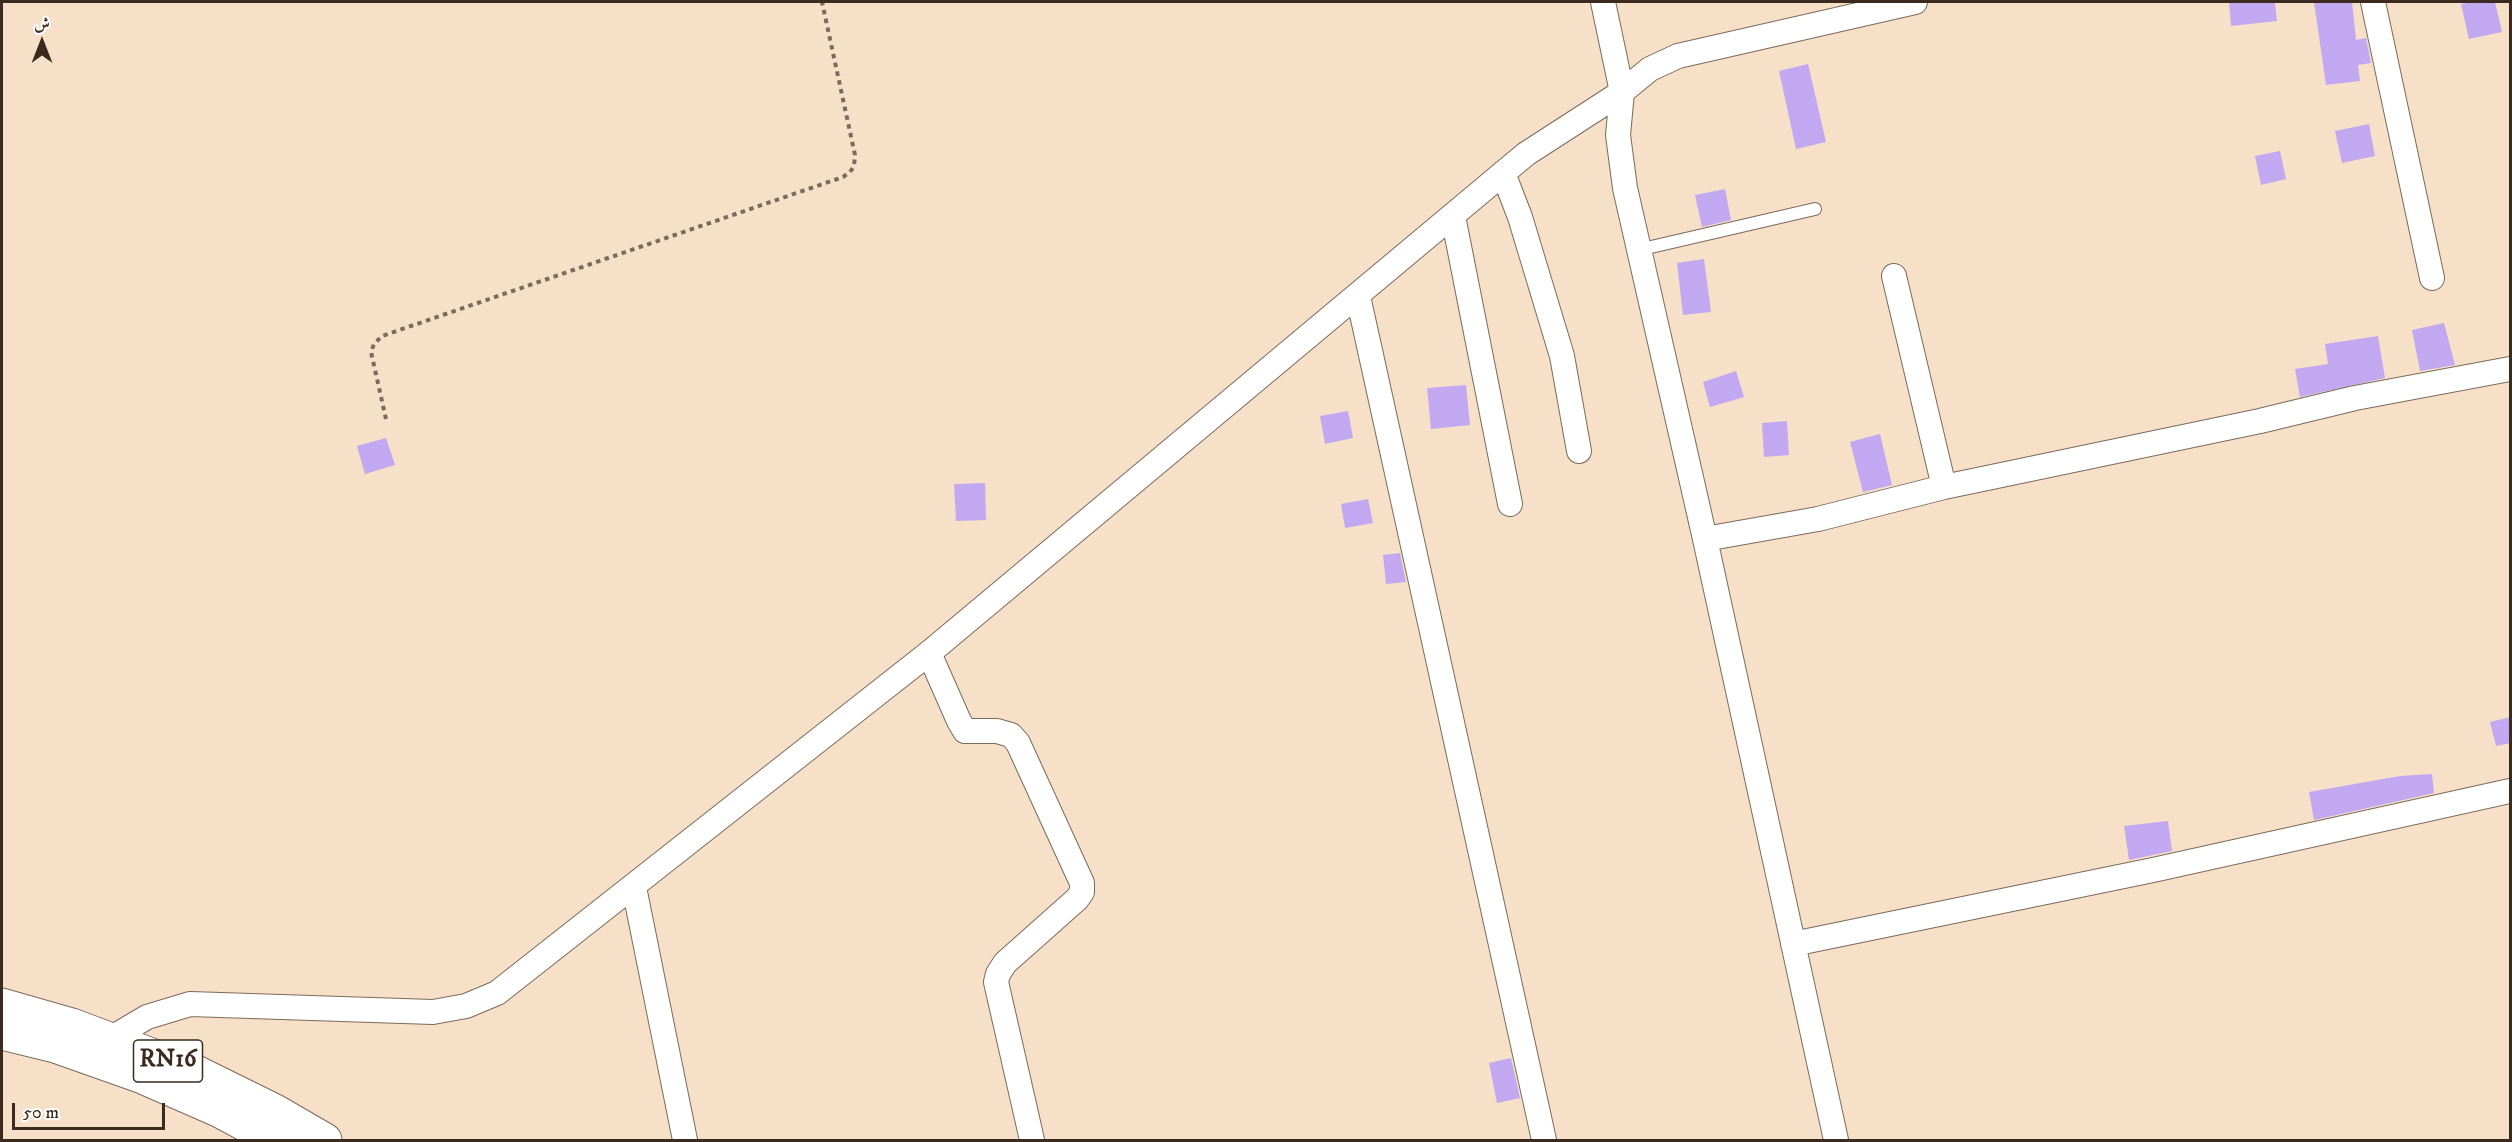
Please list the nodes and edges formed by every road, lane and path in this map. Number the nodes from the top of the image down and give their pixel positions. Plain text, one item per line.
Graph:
1 (822, 2) edge
2 (1603, 2) edge
3 (1915, 2) edge
4 (2373, 2) edge
5 (1622, 92) junction
6 (1503, 173) junction
7 (1815, 208) dead end
8 (1454, 216) junction
9 (1638, 250) junction
10 (1894, 276) dead end
11 (2432, 278) dead end
12 (1358, 296) junction
13 (2511, 369) edge
14 (386, 419) dead end
15 (1579, 451) dead end
16 (1944, 487) junction
17 (1510, 504) dead end
18 (1705, 539) junction
19 (929, 653) junction
20 (2511, 792) edge
21 (634, 887) junction
22 (1793, 944) junction
23 (2, 1005) edge
24 (2, 1033) edge
25 (110, 1039) junction
26 (274, 1140) edge
27 (325, 1140) edge
28 (685, 1140) edge
29 (1032, 1140) edge
30 (1544, 1140) edge
31 (1836, 1140) edge

1 - 14 path
2 - 5 street
3 - 5 street
4 - 11 street
5 - 6 street
5 - 9 street
6 - 8 street
6 - 15 street
7 - 9 lane
8 - 12 street
8 - 17 street
9 - 18 street
10 - 16 street
12 - 19 street
12 - 30 street
13 - 16 street
16 - 18 street
18 - 22 street
19 - 21 street
19 - 29 street
20 - 22 street
21 - 25 street
21 - 28 street
22 - 31 street
23 - 25 highway, RN16
24 - 26 highway, RN16
25 - 27 highway, RN16

